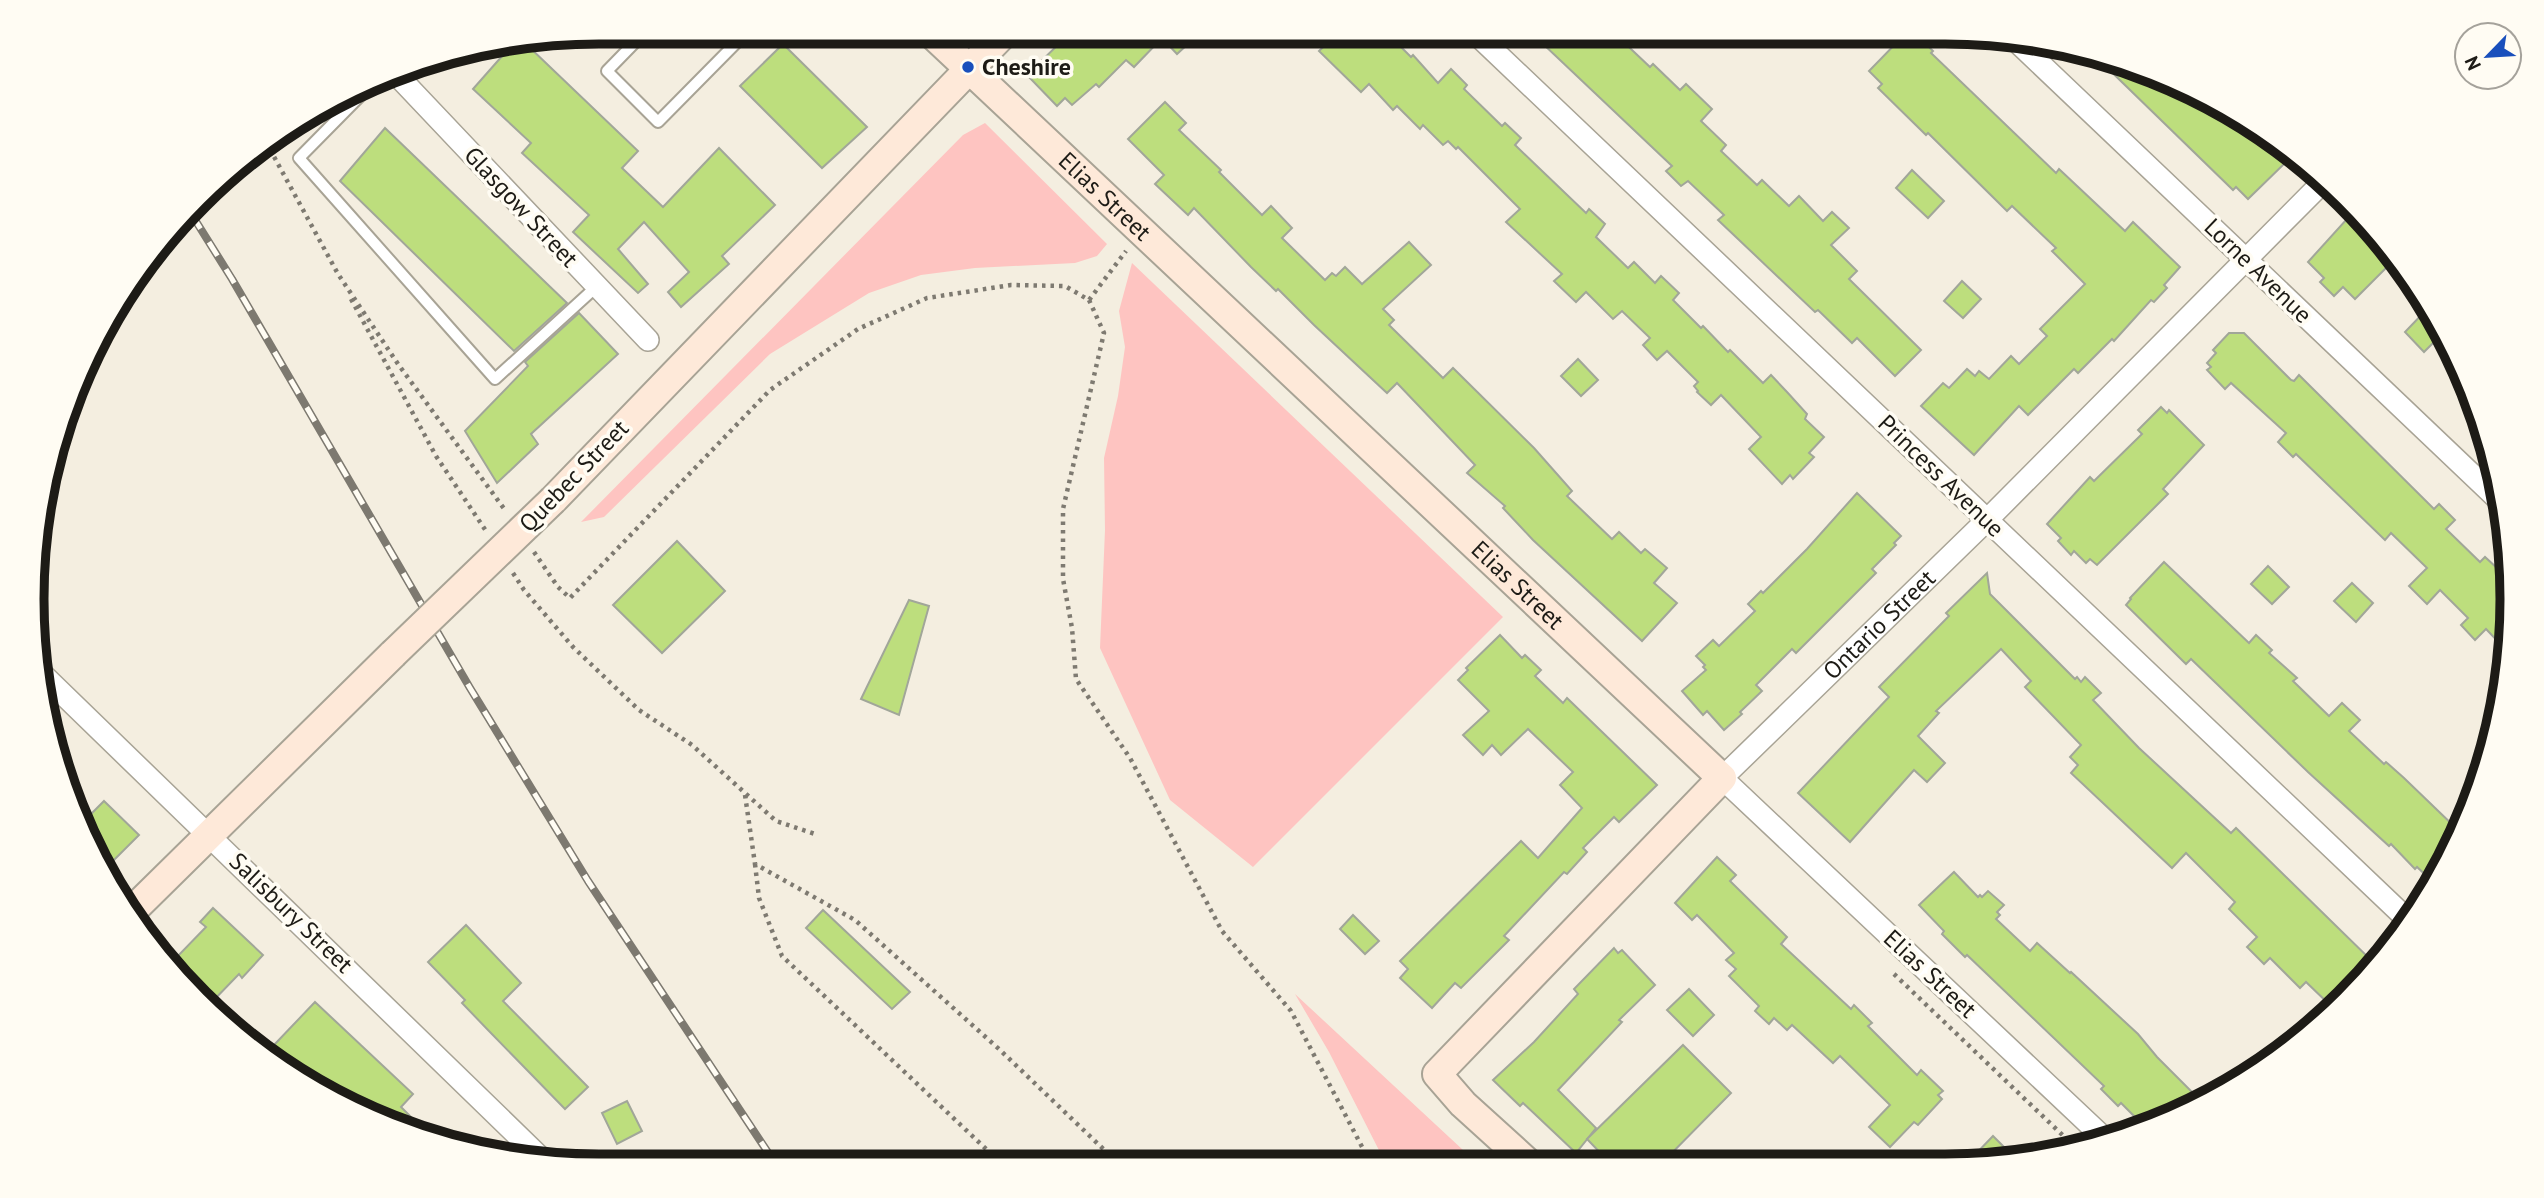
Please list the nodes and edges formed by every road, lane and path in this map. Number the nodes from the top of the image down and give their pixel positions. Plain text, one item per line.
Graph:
1 (629, 44) edge
2 (735, 44) edge
3 (943, 44) edge
4 (992, 44) edge
5 (1487, 44) edge
6 (2027, 50) edge
7 (968, 67) junction
8 (402, 80) edge
9 (357, 99) edge
10 (2317, 188) edge
11 (2245, 258) junction
12 (338, 274) dead end
13 (596, 287) junction
14 (1089, 300) dead end
15 (648, 340) dead end
16 (2490, 492) edge
17 (1987, 520) junction
18 (488, 534) dead end
19 (510, 568) dead end
20 (51, 682) edge
21 (1723, 778) junction
22 (744, 793) junction
23 (210, 834) junction
24 (815, 834) dead end
25 (755, 864) junction
26 (137, 906) edge
27 (2402, 914) edge
28 (1892, 973) dead end
29 (2098, 1132) edge
30 (2068, 1140) edge
31 (533, 1150) edge
32 (991, 1154) edge
33 (1109, 1154) edge
34 (1366, 1154) edge
35 (1518, 1154) edge

1 - 2 lane
3 - 7 street, Elias Street
4 - 7 street, Quebec Street
5 - 17 street, Princess Avenue
6 - 11 street, Lorne Avenue
7 - 21 street, Elias Street
7 - 23 street, Quebec Street, bridge
8 - 13 street, Glasgow Street
9 - 13 lane
10 - 11 street, Ontario Street
11 - 16 street, Lorne Avenue
11 - 17 street, Ontario Street
12 - 18 path
13 - 15 street, Glasgow Street
14 - 34 path
17 - 21 street, Ontario Street
17 - 27 street, Princess Avenue
19 - 22 path
20 - 23 street, Salisbury Street
21 - 29 street, Elias Street
21 - 35 street, Ontario Street
22 - 24 path
22 - 25 path
23 - 26 street, Quebec Street
23 - 31 street, Salisbury Street
25 - 32 path
25 - 33 path
28 - 30 path

